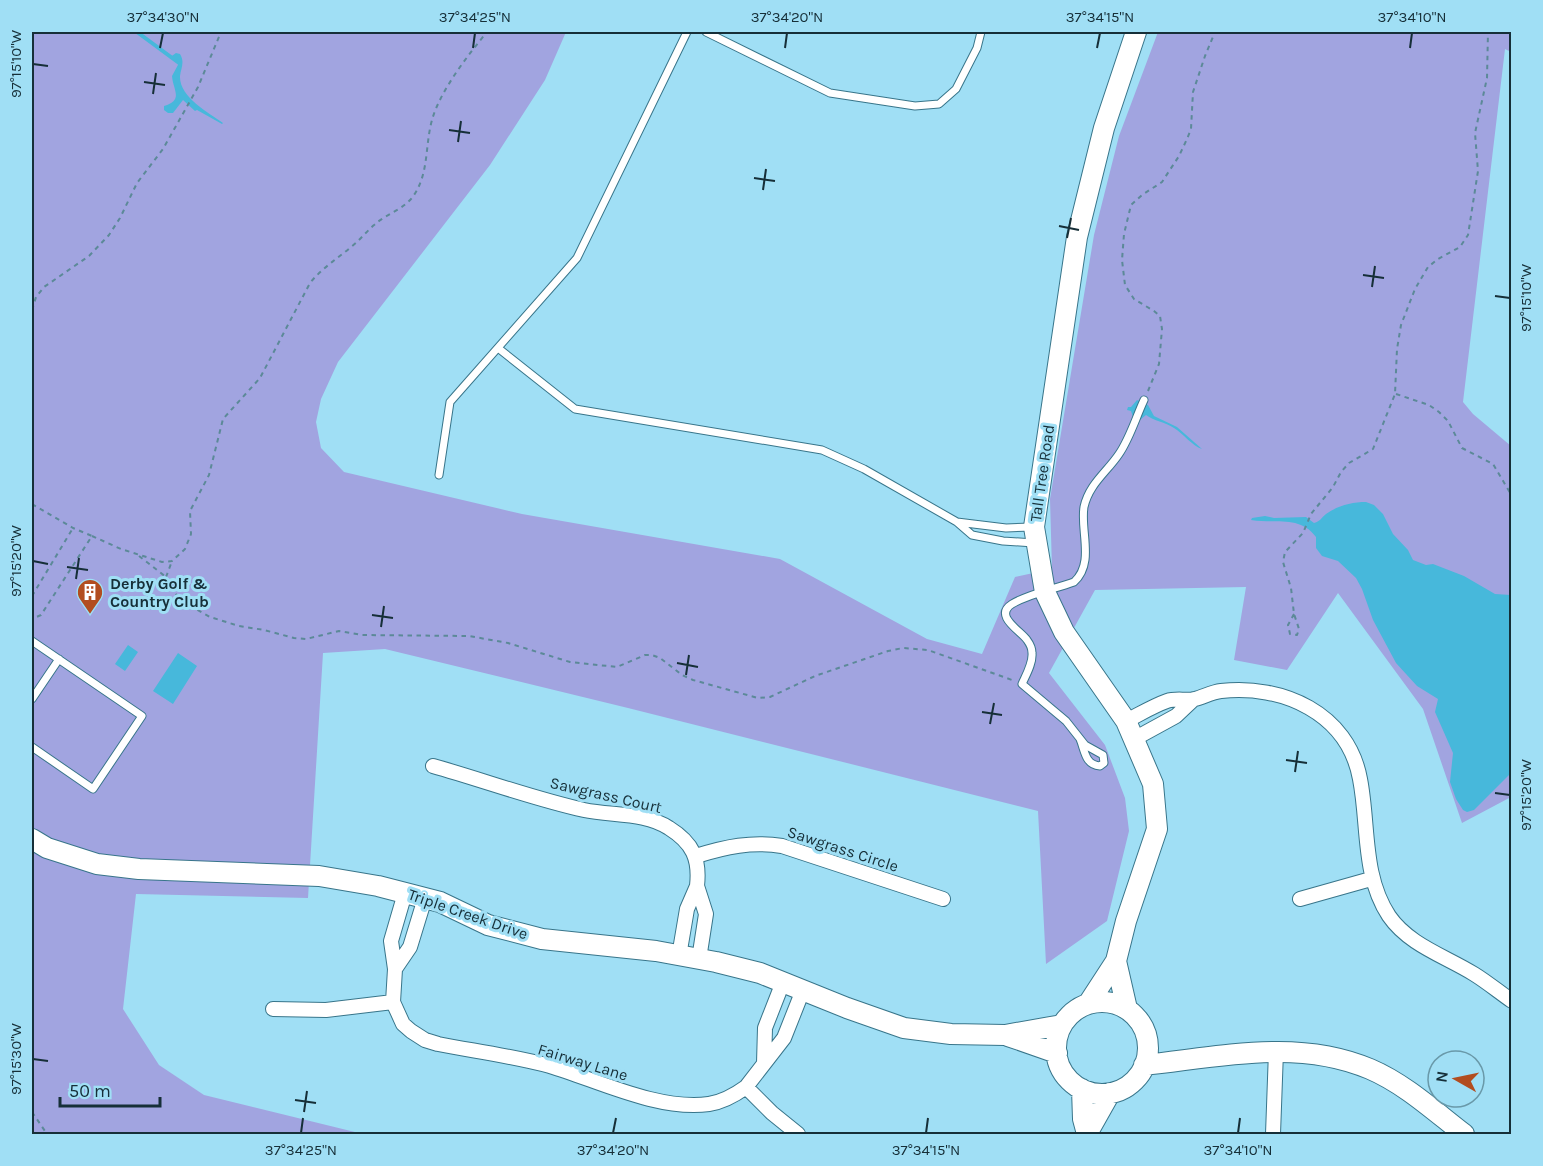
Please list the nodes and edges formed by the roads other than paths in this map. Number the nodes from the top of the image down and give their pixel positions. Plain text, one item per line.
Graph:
1 (687, 32) edge
2 (706, 32) edge
3 (981, 32) edge
4 (1136, 32) edge
5 (498, 348) junction
6 (1144, 400) road end
7 (439, 475) dead end
8 (957, 522) junction
9 (996, 526) junction
10 (1035, 535) junction
11 (993, 539) junction
12 (1045, 592) junction
13 (32, 641) edge
14 (58, 659) junction
15 (32, 699) edge
16 (1194, 699) junction
17 (1126, 721) junction
18 (1080, 739) dead end
19 (1134, 739) junction
20 (32, 747) edge
21 (433, 766) dead end
22 (32, 839) edge
23 (696, 856) junction
24 (1371, 879) junction
25 (697, 886) junction
26 (405, 893) junction
27 (425, 898) junction
28 (943, 899) dead end
29 (1300, 899) dead end
30 (679, 956) junction
31 (699, 959) junction
32 (1116, 961) junction
33 (395, 969) junction
34 (783, 982) junction
35 (803, 990) junction
36 (1512, 1000) edge
37 (393, 1002) junction
38 (1088, 1004) junction
39 (273, 1009) dead end
40 (1127, 1009) junction
41 (1062, 1025) junction
42 (1005, 1035) junction
43 (1146, 1037) junction
44 (1276, 1051) junction
45 (1057, 1053) junction
46 (1186, 1060) junction
47 (764, 1063) junction
48 (1144, 1065) junction
49 (746, 1087) junction
50 (1082, 1089) junction
51 (1110, 1093) junction
52 (1087, 1133) edge
53 (798, 1134) edge
54 (1273, 1134) edge
55 (1464, 1134) edge

1 - 5 lane
2 - 3 lane
4 - 10 street, Tall Tree Road
5 - 7 lane
5 - 8 lane
6 - 12 lane
8 - 9 lane
8 - 11 lane
9 - 10 lane
9 - 11 lane
10 - 11 lane
10 - 12 street, Tall Tree Road
12 - 17 street, Tall Tree Road
12 - 18 lane
13 - 14 lane
14 - 15 lane
14 - 20 lane
16 - 17 street
16 - 19 street
16 - 24 street
17 - 19 street, Tall Tree Road
19 - 32 street, Tall Tree Road
21 - 23 street, Sawgrass Court
22 - 26 street, Triple Creek Drive
23 - 25 street
23 - 28 street, Sawgrass Circle
24 - 29 street
24 - 36 street
25 - 30 street
25 - 31 street
26 - 27 street, Triple Creek Drive
26 - 33 street
27 - 30 street, Triple Creek Drive
27 - 33 street
30 - 31 street, Triple Creek Drive
31 - 34 street, Triple Creek Drive
32 - 38 street, Tall Tree Road
32 - 40 street, Tall Tree Road
33 - 37 street
34 - 35 street, Triple Creek Drive
34 - 47 street
35 - 42 street, Triple Creek Drive
35 - 47 street, Fairway Lane
37 - 39 street
37 - 49 street, Fairway Lane
38 - 40 street
38 - 41 street
40 - 43 street
41 - 42 street, Triple Creek Drive
41 - 45 street
42 - 45 street, Triple Creek Drive
43 - 46 street
43 - 48 street
44 - 46 street
44 - 54 street
44 - 55 street
45 - 50 street
46 - 48 street
47 - 49 street, Fairway Lane
48 - 51 street
49 - 53 street
50 - 51 street
50 - 52 street
51 - 52 street

